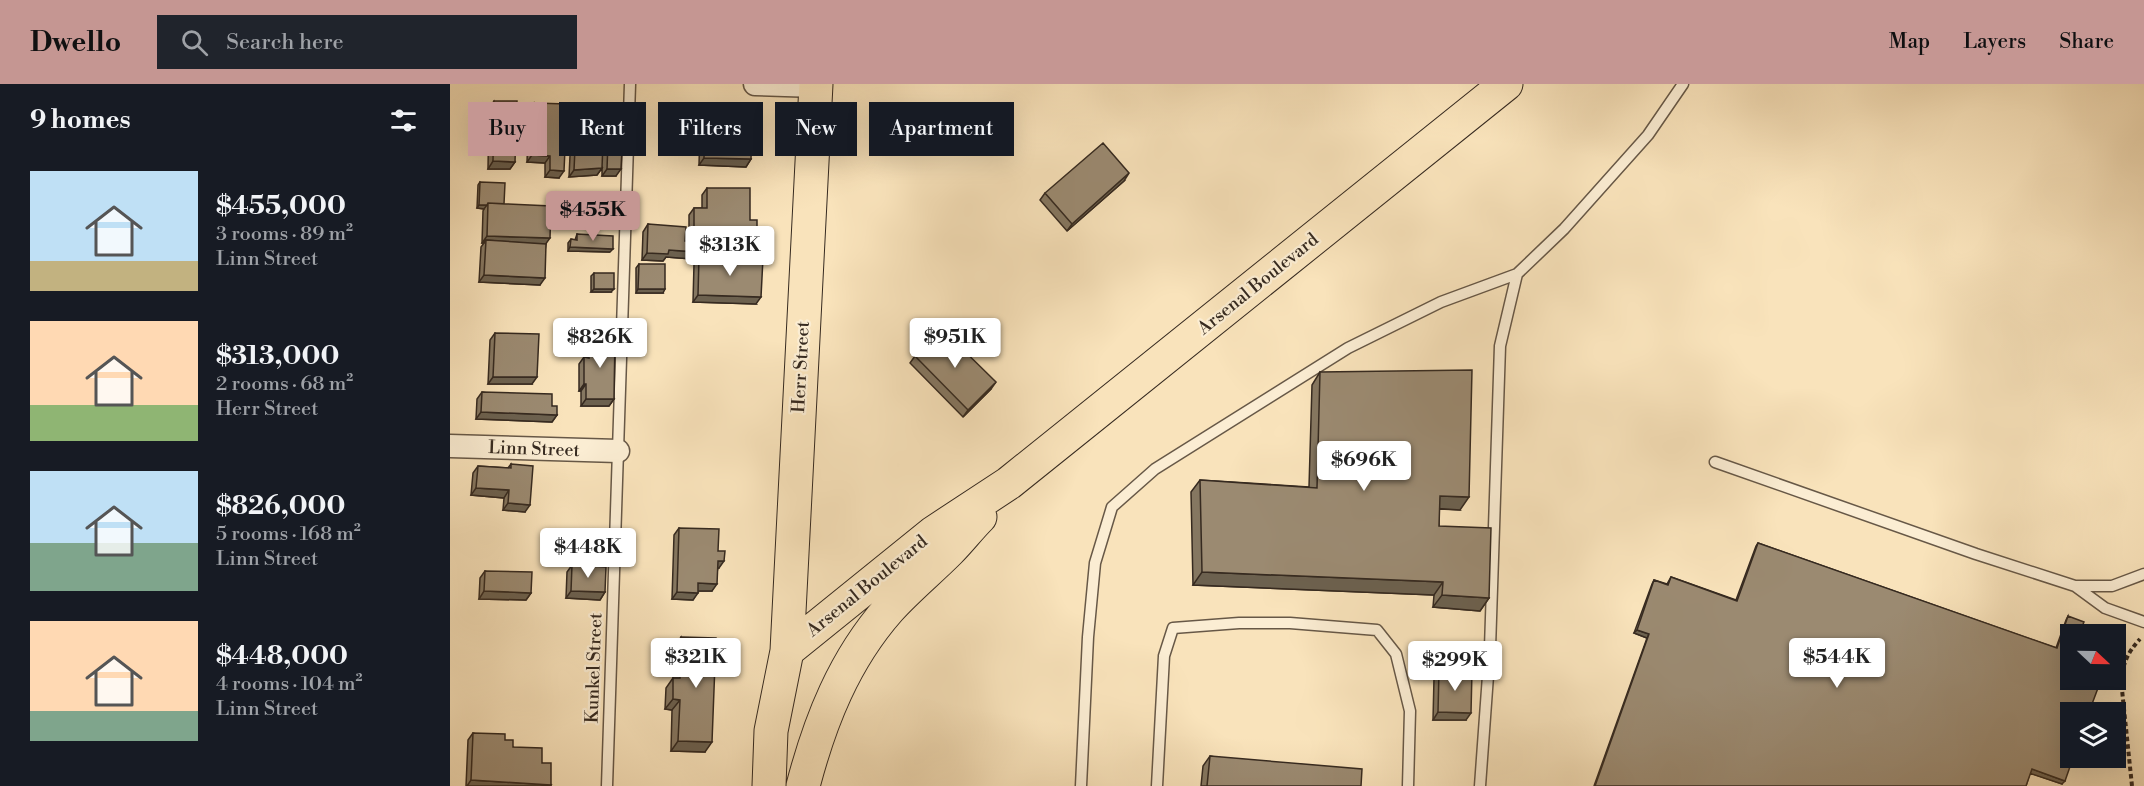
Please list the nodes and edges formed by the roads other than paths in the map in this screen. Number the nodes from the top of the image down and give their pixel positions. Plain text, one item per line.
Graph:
1 (630, 84) edge
2 (755, 84) edge
3 (1506, 84) edge
4 (1683, 84) edge
5 (816, 85) edge
6 (1517, 274) junction
7 (450, 446) edge
8 (618, 451) junction
9 (1715, 462) dead end
10 (1009, 483) junction
11 (2144, 574) edge
12 (2074, 586) junction
13 (2144, 622) edge
14 (787, 651) junction
15 (607, 786) edge
16 (769, 786) edge
17 (801, 786) edge
18 (1081, 786) edge
19 (1157, 786) edge
20 (1408, 786) edge
21 (1480, 786) edge

1 - 8 lane, Kunkel Street
2 - 5 street
3 - 10 main road, Arsenal Boulevard
4 - 6 lane
5 - 14 main road, Herr Street
6 - 18 lane
6 - 21 lane
7 - 8 street, Linn Street
8 - 15 lane, Kunkel Street
9 - 12 lane
10 - 14 main road, Arsenal Boulevard
10 - 17 main road, Arsenal Boulevard
11 - 12 lane
12 - 13 lane
14 - 16 main road, Herr Street
14 - 17 main road, Herr Street
19 - 20 lane

